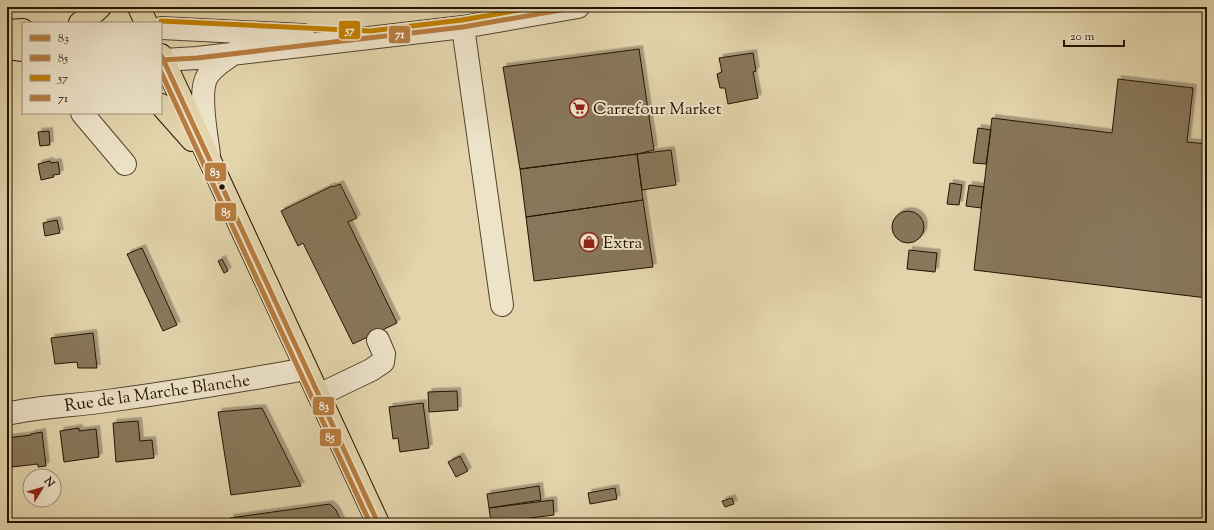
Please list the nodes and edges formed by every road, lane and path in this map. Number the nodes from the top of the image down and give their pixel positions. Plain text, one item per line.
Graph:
1 (100, 7) edge
2 (138, 7) edge
3 (578, 7) edge
4 (81, 22) edge
5 (146, 22) edge
6 (462, 27) junction
7 (162, 28) edge
8 (22, 30) edge
9 (7, 31) edge
10 (370, 38) junction
11 (7, 48) edge
12 (22, 50) edge
13 (234, 53) junction
14 (162, 58) edge
15 (162, 106) edge
16 (83, 114) edge
17 (209, 159) junction
18 (125, 164) dead end
19 (502, 305) dead end
20 (378, 340) dead end
21 (306, 369) junction
22 (319, 395) junction
23 (7, 414) edge
24 (378, 523) edge

1 - 4 main road
2 - 5 main road
3 - 6 street
6 - 10 street
6 - 19 street
7 - 10 street
8 - 9 main road
10 - 13 street
11 - 12 main road
13 - 14 street
13 - 17 street
14 - 17 main road
15 - 17 main road
16 - 18 street
17 - 21 main road
20 - 22 street
21 - 22 main road
21 - 23 street, Rue de la Marche Blanche
22 - 24 main road

